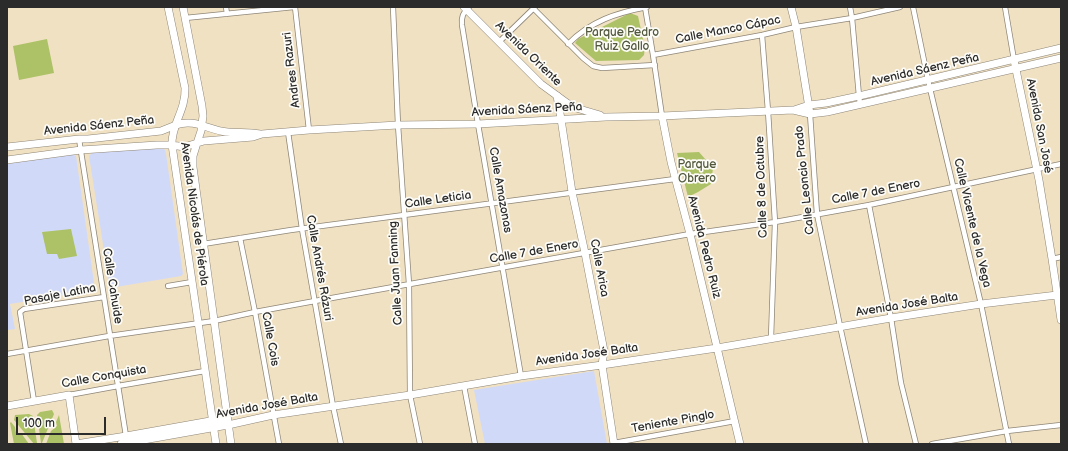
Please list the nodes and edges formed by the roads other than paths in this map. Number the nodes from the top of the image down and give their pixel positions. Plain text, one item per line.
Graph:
1 (168, 7) edge
2 (183, 7) edge
3 (226, 7) edge
4 (294, 7) edge
5 (393, 7) edge
6 (646, 7) edge
7 (791, 7) edge
8 (850, 7) edge
9 (900, 7) edge
10 (913, 7) edge
11 (1005, 7) edge
12 (467, 8) edge
13 (534, 8) edge
14 (227, 14) junction
15 (185, 18) junction
16 (852, 18) junction
17 (796, 27) junction
18 (762, 35) junction
19 (499, 42) junction
20 (568, 44) junction
21 (1061, 48) edge
22 (653, 55) junction
23 (1061, 58) edge
24 (1014, 60) junction
25 (655, 65) junction
26 (1016, 68) junction
27 (928, 80) junction
28 (930, 88) junction
29 (557, 96) junction
30 (859, 96) junction
31 (860, 104) junction
32 (809, 105) junction
33 (794, 110) junction
34 (768, 111) junction
35 (810, 114) junction
36 (662, 116) junction
37 (606, 117) junction
38 (561, 119) junction
39 (478, 124) junction
40 (176, 125) junction
41 (201, 125) junction
42 (398, 125) junction
43 (310, 130) junction
44 (288, 132) junction
45 (262, 134) junction
46 (79, 139) junction
47 (197, 143) junction
48 (172, 145) junction
49 (7, 147) edge
50 (81, 150) junction
51 (7, 160) edge
52 (1061, 164) edge
53 (1037, 170) junction
54 (675, 178) junction
55 (953, 187) junction
56 (572, 192) junction
57 (492, 203) junction
58 (870, 205) junction
59 (404, 214) junction
60 (817, 214) junction
61 (775, 222) junction
62 (302, 228) junction
63 (690, 234) junction
64 (240, 238) junction
65 (203, 244) junction
66 (585, 253) junction
67 (1061, 257) edge
68 (1052, 259) junction
69 (502, 268) junction
70 (192, 282) junction
71 (408, 284) junction
72 (168, 286) dead end
73 (1057, 295) junction
74 (104, 297) junction
75 (315, 301) junction
76 (981, 304) junction
77 (255, 312) junction
78 (891, 318) junction
79 (1061, 320) edge
80 (214, 321) junction
81 (198, 323) junction
82 (840, 326) junction
83 (110, 336) junction
84 (771, 338) junction
85 (717, 348) junction
86 (26, 351) junction
87 (7, 354) edge
88 (602, 365) junction
89 (205, 371) junction
90 (521, 376) junction
91 (118, 386) junction
92 (464, 386) junction
93 (69, 395) junction
94 (410, 395) junction
95 (34, 401) junction
96 (7, 406) edge
97 (334, 406) junction
98 (273, 415) junction
99 (227, 421) junction
100 (735, 421) junction
101 (213, 424) junction
102 (1061, 425) edge
103 (1007, 431) junction
104 (125, 442) edge
105 (614, 443) edge
106 (76, 444) edge
107 (216, 444) edge
108 (230, 444) edge
109 (279, 444) edge
110 (341, 444) edge
111 (420, 444) edge
112 (475, 444) edge
113 (740, 444) edge
114 (866, 444) edge
115 (916, 444) edge
116 (932, 444) edge
117 (1009, 444) edge

1 - 40 main road, Avenida Nicolás de Piérola
2 - 15 main road, Avenida Nicolás de Piérola
3 - 14 street
4 - 14 street
4 - 43 street, Andres Razuri
5 - 42 street, Calle Juan Fanning
6 - 20 street
6 - 22 street, Avenida Pedro Ruiz
7 - 17 main road, Calle Leoncio Prado
8 - 16 street
9 - 16 street, Calle Manco Cápac
10 - 27 street, Calle Vicente de la Vega
11 - 24 street, Avenida San José
12 - 19 main road, Avenida Oriente
12 - 39 street, Calle Amazonas
13 - 19 street
13 - 20 street
14 - 15 street
15 - 41 main road, Avenida Nicolás de Piérola
16 - 17 street, Calle Manco Cápac
16 - 30 street
17 - 18 street, Calle Manco Cápac
17 - 32 main road, Calle Leoncio Prado
18 - 22 street, Calle Manco Cápac
18 - 34 street, Calle 8 de Octubre
19 - 29 main road, Avenida Oriente
20 - 25 street
21 - 24 main road, Avenida Sáenz Peña
22 - 25 street, Avenida Pedro Ruiz
23 - 26 main road, Avenida Sáenz Peña
24 - 26 main road, Avenida San José
24 - 27 main road, Avenida Sáenz Peña
25 - 36 street, Avenida Pedro Ruiz
26 - 28 main road, Avenida Sáenz Peña
26 - 53 main road, Avenida San José
27 - 28 street, Calle Vicente de la Vega
27 - 30 main road, Avenida Sáenz Peña
28 - 31 main road, Avenida Sáenz Peña
28 - 55 street, Calle Vicente de la Vega
29 - 37 main road, Avenida Oriente
29 - 38 main road, Calle Arica
30 - 31 street
30 - 32 main road, Avenida Sáenz Peña
31 - 35 main road, Avenida Sáenz Peña
32 - 33 main road, Avenida Sáenz Peña
32 - 35 main road, Calle Leoncio Prado
33 - 34 main road, Avenida Sáenz Peña
33 - 35 main road, Avenida Sáenz Peña
34 - 36 main road, Avenida Sáenz Peña
34 - 61 street, Calle 8 de Octubre
35 - 60 street, Calle Leoncio Prado
36 - 37 main road, Avenida Sáenz Peña
36 - 54 main road, Avenida Pedro Ruiz
37 - 38 main road, Avenida Sáenz Peña
38 - 39 main road, Avenida Sáenz Peña
38 - 56 main road, Calle Arica
39 - 42 main road, Avenida Sáenz Peña
39 - 57 street, Calle Amazonas
40 - 41 main road, Avenida Sáenz Peña
40 - 46 main road, Avenida Sáenz Peña
40 - 48 main road, Avenida Nicolás de Piérola
41 - 45 main road, Avenida Sáenz Peña
41 - 47 main road, Avenida Nicolás de Piérola
42 - 43 main road, Avenida Sáenz Peña
42 - 59 street, Calle Juan Fanning
43 - 44 main road, Avenida Sáenz Peña
44 - 45 main road, Avenida Sáenz Peña
44 - 62 street, Calle Andrés Rázuri
45 - 47 main road, Avenida Sáenz Peña
46 - 49 main road, Avenida Sáenz Peña
46 - 50 street, Calle Cahuide
47 - 48 main road, Avenida Sáenz Peña
47 - 65 main road, Avenida Nicolás de Piérola
48 - 50 main road, Avenida Sáenz Peña
48 - 70 main road, Avenida Nicolás de Piérola
50 - 51 main road, Avenida Sáenz Peña
50 - 74 street, Calle Cahuide
52 - 53 street, Calle 7 de Enero
53 - 55 street, Calle 7 de Enero
53 - 68 main road, Avenida San José
54 - 56 street, Calle Leticia
54 - 63 main road, Avenida Pedro Ruiz
55 - 58 street, Calle 7 de Enero
55 - 76 street, Calle Vicente de la Vega
56 - 57 street, Calle Leticia
56 - 66 main road, Calle Arica
57 - 59 street, Calle Leticia
57 - 69 street, Calle Amazonas
58 - 60 street, Calle 7 de Enero
58 - 78 street
59 - 62 street, Calle Leticia
59 - 71 street, Calle Juan Fanning
60 - 61 street, Calle 7 de Enero
60 - 82 street, Calle Leoncio Prado
61 - 63 street, Calle 7 de Enero
61 - 84 street, Calle 8 de Octubre
62 - 64 street, Calle Leticia
62 - 75 street, Calle Andrés Rázuri
63 - 66 street, Calle 7 de Enero
63 - 85 main road, Avenida Pedro Ruiz
64 - 65 street, Calle Leticia
64 - 77 street, Calle Cois
65 - 80 main road, Avenida Nicolás de Piérola
66 - 69 street, Calle 7 de Enero
66 - 88 main road, Calle Arica
67 - 68 street
68 - 73 main road, Avenida San José
69 - 71 street, Calle 7 de Enero
69 - 90 street, Calle Amazonas
70 - 72 street
70 - 81 main road, Avenida Nicolás de Piérola
71 - 75 street, Calle 7 de Enero
71 - 94 street, Calle Juan Fanning
73 - 76 main road, Avenida José Balta
73 - 79 main road, Avenida San José
74 - 83 street, Calle Cahuide
74 - 86 street, Pasaje Latina
75 - 77 street, Calle 7 de Enero
75 - 97 street, Calle Andrés Rázuri
76 - 78 main road, Avenida José Balta
76 - 103 street, Calle Vicente de la Vega
77 - 80 street, Calle 7 de Enero
77 - 98 street, Calle Cois
78 - 82 main road, Avenida José Balta
78 - 115 street
80 - 81 street, Calle 7 de Enero
80 - 99 main road, Avenida Nicolás de Piérola
81 - 83 street, Calle 7 de Enero
81 - 89 main road, Avenida Nicolás de Piérola
82 - 84 main road, Avenida José Balta
82 - 114 street, Calle Leoncio Prado
83 - 86 street, Calle 7 de Enero
83 - 91 street, Calle Cahuide
84 - 85 main road, Avenida José Balta
85 - 88 main road, Avenida José Balta
85 - 100 main road, Avenida Pedro Ruiz
86 - 87 street, Calle 7 de Enero
86 - 95 street
88 - 90 main road, Avenida José Balta
88 - 105 main road, Calle Arica
89 - 91 street, Calle Conquista
89 - 101 main road, Avenida Nicolás de Piérola
90 - 92 main road, Avenida José Balta
91 - 93 street, Calle Conquista
91 - 104 street, Calle Cahuide
92 - 94 main road, Avenida José Balta
92 - 112 street
93 - 95 main road, Calle Conquista
93 - 106 main road
94 - 97 main road, Avenida José Balta
94 - 111 street, Calle Juan Fanning
95 - 96 main road, Calle Conquista
97 - 98 main road, Avenida José Balta
97 - 110 street, Calle Andrés Rázuri
98 - 99 main road, Avenida José Balta
98 - 109 street, Calle Cois
99 - 101 main road, Avenida José Balta
99 - 108 main road, Avenida Nicolás de Piérola
100 - 105 street, Teniente Pinglo
100 - 113 main road, Avenida Pedro Ruiz
101 - 104 main road, Avenida José Balta
101 - 107 main road, Avenida Nicolás de Piérola
102 - 103 street
103 - 116 street
103 - 117 street, Calle Vicente de la Vega
104 - 106 main road, Avenida José Balta

